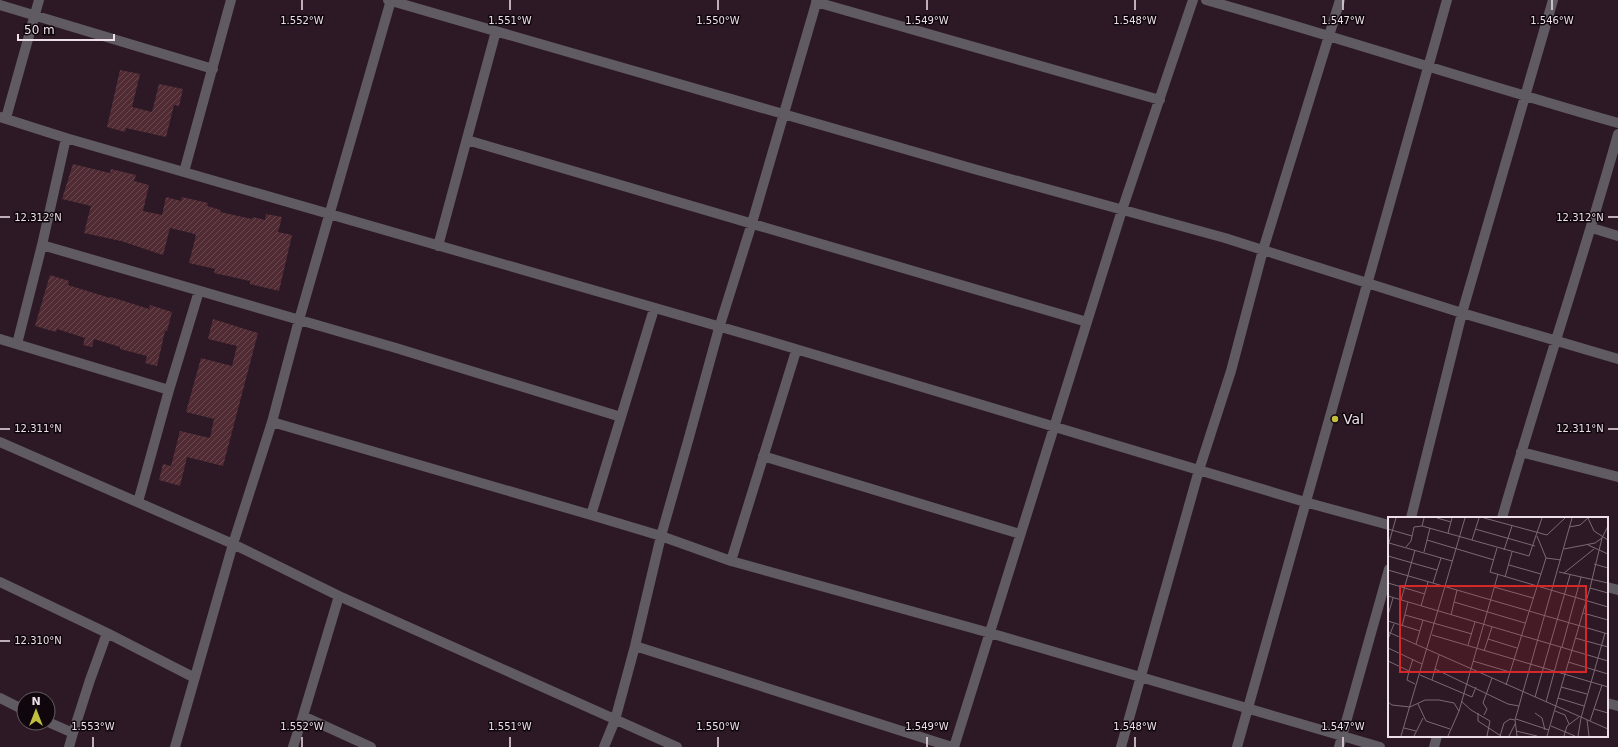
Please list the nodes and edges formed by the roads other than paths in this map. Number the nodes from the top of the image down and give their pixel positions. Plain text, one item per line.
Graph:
1 (38, 0) edge
2 (231, 0) edge
3 (390, 0) edge
4 (1193, 0) edge
5 (1206, 0) edge
6 (1340, 0) edge
7 (1447, 0) edge
8 (1553, 0) edge
9 (816, 1) edge
10 (0, 5) edge
11 (34, 14) junction
12 (496, 31) junction
13 (1331, 36) junction
14 (1428, 67) junction
15 (213, 69) junction
16 (1524, 96) junction
17 (1160, 100) junction
18 (784, 114) junction
19 (3, 118) edge
20 (1618, 123) edge
21 (1618, 134) edge
22 (66, 138) junction
23 (467, 140) junction
24 (184, 172) junction
25 (1122, 210) junction
26 (329, 214) junction
27 (752, 223) junction
28 (1592, 228) junction
29 (1618, 236) edge
30 (42, 245) junction
31 (438, 246) junction
32 (1264, 250) junction
33 (1369, 283) junction
34 (199, 291) junction
35 (654, 309) junction
36 (1462, 313) junction
37 (299, 320) junction
38 (1087, 322) junction
39 (719, 328) junction
40 (0, 339) edge
41 (1555, 342) junction
42 (17, 344) junction
43 (796, 351) junction
44 (1618, 359) edge
45 (169, 390) junction
46 (620, 417) junction
47 (272, 422) junction
48 (1055, 427) junction
49 (0, 442) edge
50 (1521, 452) junction
51 (763, 456) junction
52 (1199, 470) junction
53 (1618, 478) edge
54 (138, 502) junction
55 (1305, 502) junction
56 (591, 515) junction
57 (1411, 517) edge
58 (1502, 517) edge
59 (1388, 525) edge
60 (1020, 534) junction
61 (660, 536) junction
62 (233, 544) junction
63 (731, 561) junction
64 (1388, 573) edge
65 (0, 582) edge
66 (1608, 586) edge
67 (1618, 590) edge
68 (339, 596) junction
69 (107, 633) junction
70 (990, 633) junction
71 (635, 646) junction
72 (193, 677) junction
73 (1141, 677) junction
74 (0, 698) edge
75 (1608, 703) edge
76 (16, 706) edge
77 (1618, 706) edge
78 (1248, 709) junction
79 (303, 716) junction
80 (615, 720) junction
81 (56, 726) edge
82 (73, 734) junction
83 (1342, 736) junction
84 (1437, 737) edge
85 (69, 747) edge
86 (174, 747) edge
87 (293, 747) edge
88 (371, 747) edge
89 (604, 747) edge
90 (676, 747) edge
91 (953, 747) edge
92 (1122, 747) edge
93 (1238, 747) edge
94 (1339, 747) edge
95 (1380, 747) edge
96 (1434, 747) edge

1 - 11 street
2 - 15 street
3 - 12 street
3 - 26 street
4 - 17 street
5 - 13 street
6 - 13 street
7 - 14 street
8 - 16 street
9 - 17 street
9 - 18 street
10 - 11 street
11 - 15 street
11 - 19 street
12 - 18 street
12 - 23 street
13 - 14 street
13 - 32 street
14 - 16 street
14 - 33 street
15 - 24 street
16 - 20 street
16 - 36 street
17 - 25 street
18 - 25 street
18 - 27 street
19 - 22 street
21 - 28 street
22 - 24 street
22 - 30 street
23 - 27 street
23 - 31 street
24 - 26 street
25 - 32 street
25 - 38 street
26 - 31 street
26 - 37 street
27 - 38 street
27 - 39 street
28 - 29 street
28 - 41 street
30 - 34 street
30 - 42 street
31 - 35 street
32 - 33 street
32 - 52 street
33 - 36 street
33 - 55 street
34 - 37 street
34 - 45 street
35 - 39 street
35 - 46 street
36 - 41 street
36 - 57 street
37 - 46 street
37 - 47 street
38 - 48 street
39 - 43 street
39 - 61 street
40 - 42 street
41 - 44 street
41 - 50 street
42 - 45 street
43 - 48 street
43 - 51 street
45 - 54 street
46 - 56 street
47 - 56 street
47 - 62 street
48 - 52 street
48 - 60 street
49 - 54 street
50 - 53 street
50 - 58 street
51 - 60 street
51 - 63 street
52 - 55 street
52 - 73 street
54 - 62 street
55 - 59 street
55 - 78 street
56 - 61 street
60 - 70 street
61 - 63 street
61 - 71 street
62 - 68 street
62 - 72 street
63 - 70 street
64 - 83 street
65 - 69 street
66 - 67 street
68 - 79 street
68 - 80 street
69 - 72 street
69 - 82 street
70 - 73 street
70 - 91 street
71 - 80 street
71 - 91 street
72 - 86 street
73 - 78 street
73 - 92 street
74 - 76 street
75 - 77 street
78 - 83 street
78 - 93 street
79 - 87 street
79 - 88 street
80 - 89 street
80 - 90 street
81 - 82 street
82 - 85 street
83 - 94 street
83 - 95 street
84 - 96 street

